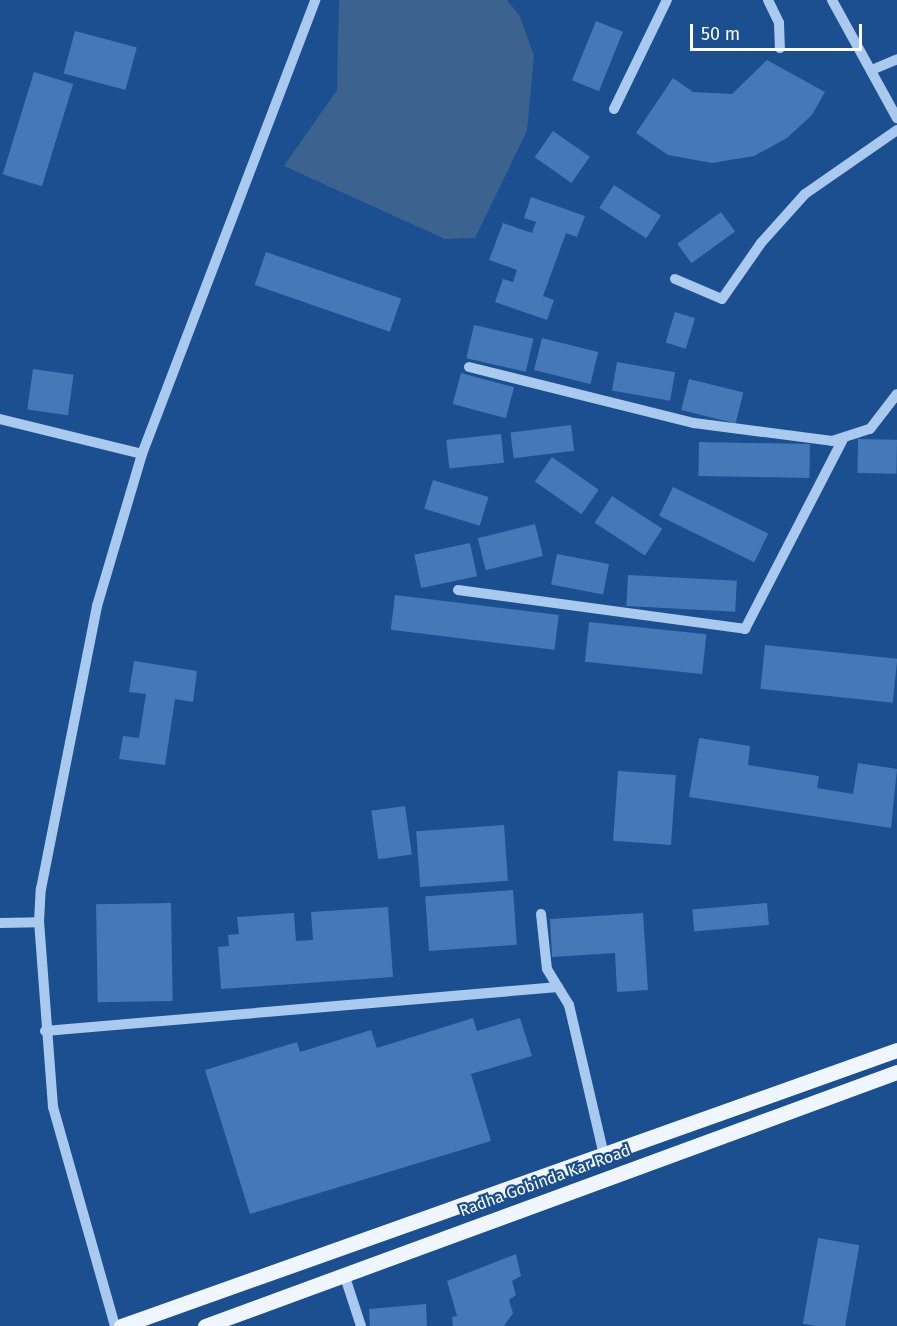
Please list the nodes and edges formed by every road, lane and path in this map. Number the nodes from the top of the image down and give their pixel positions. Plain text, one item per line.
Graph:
1 (315, 0) edge
2 (667, 0) edge
3 (768, 0) edge
4 (832, 0) edge
5 (780, 48) dead end
6 (897, 59) edge
7 (874, 69) junction
8 (614, 109) dead end
9 (897, 118) edge
10 (897, 130) edge
11 (675, 279) dead end
12 (470, 367) dead end
13 (897, 394) edge
14 (0, 419) edge
15 (842, 441) junction
16 (142, 454) junction
17 (458, 590) dead end
18 (541, 914) dead end
19 (39, 922) junction
20 (0, 923) edge
21 (558, 987) junction
22 (45, 1031) junction
23 (897, 1050) edge
24 (897, 1072) edge
25 (604, 1156) junction
26 (344, 1274) junction
27 (115, 1326) edge
28 (121, 1326) edge
29 (205, 1326) edge
30 (361, 1326) edge

1 - 16 street
2 - 8 street
3 - 5 street
4 - 7 street
6 - 7 street
7 - 9 street
10 - 11 street
12 - 15 street
13 - 15 street
14 - 16 street
15 - 17 street
16 - 19 street
18 - 21 street
19 - 20 street
19 - 22 street
21 - 22 street
21 - 25 street
22 - 27 street
23 - 25 main road
24 - 26 main road, Radha Gobinda Kar Road
25 - 28 main road
26 - 29 main road, Radha Gobinda Kar Road
26 - 30 street

